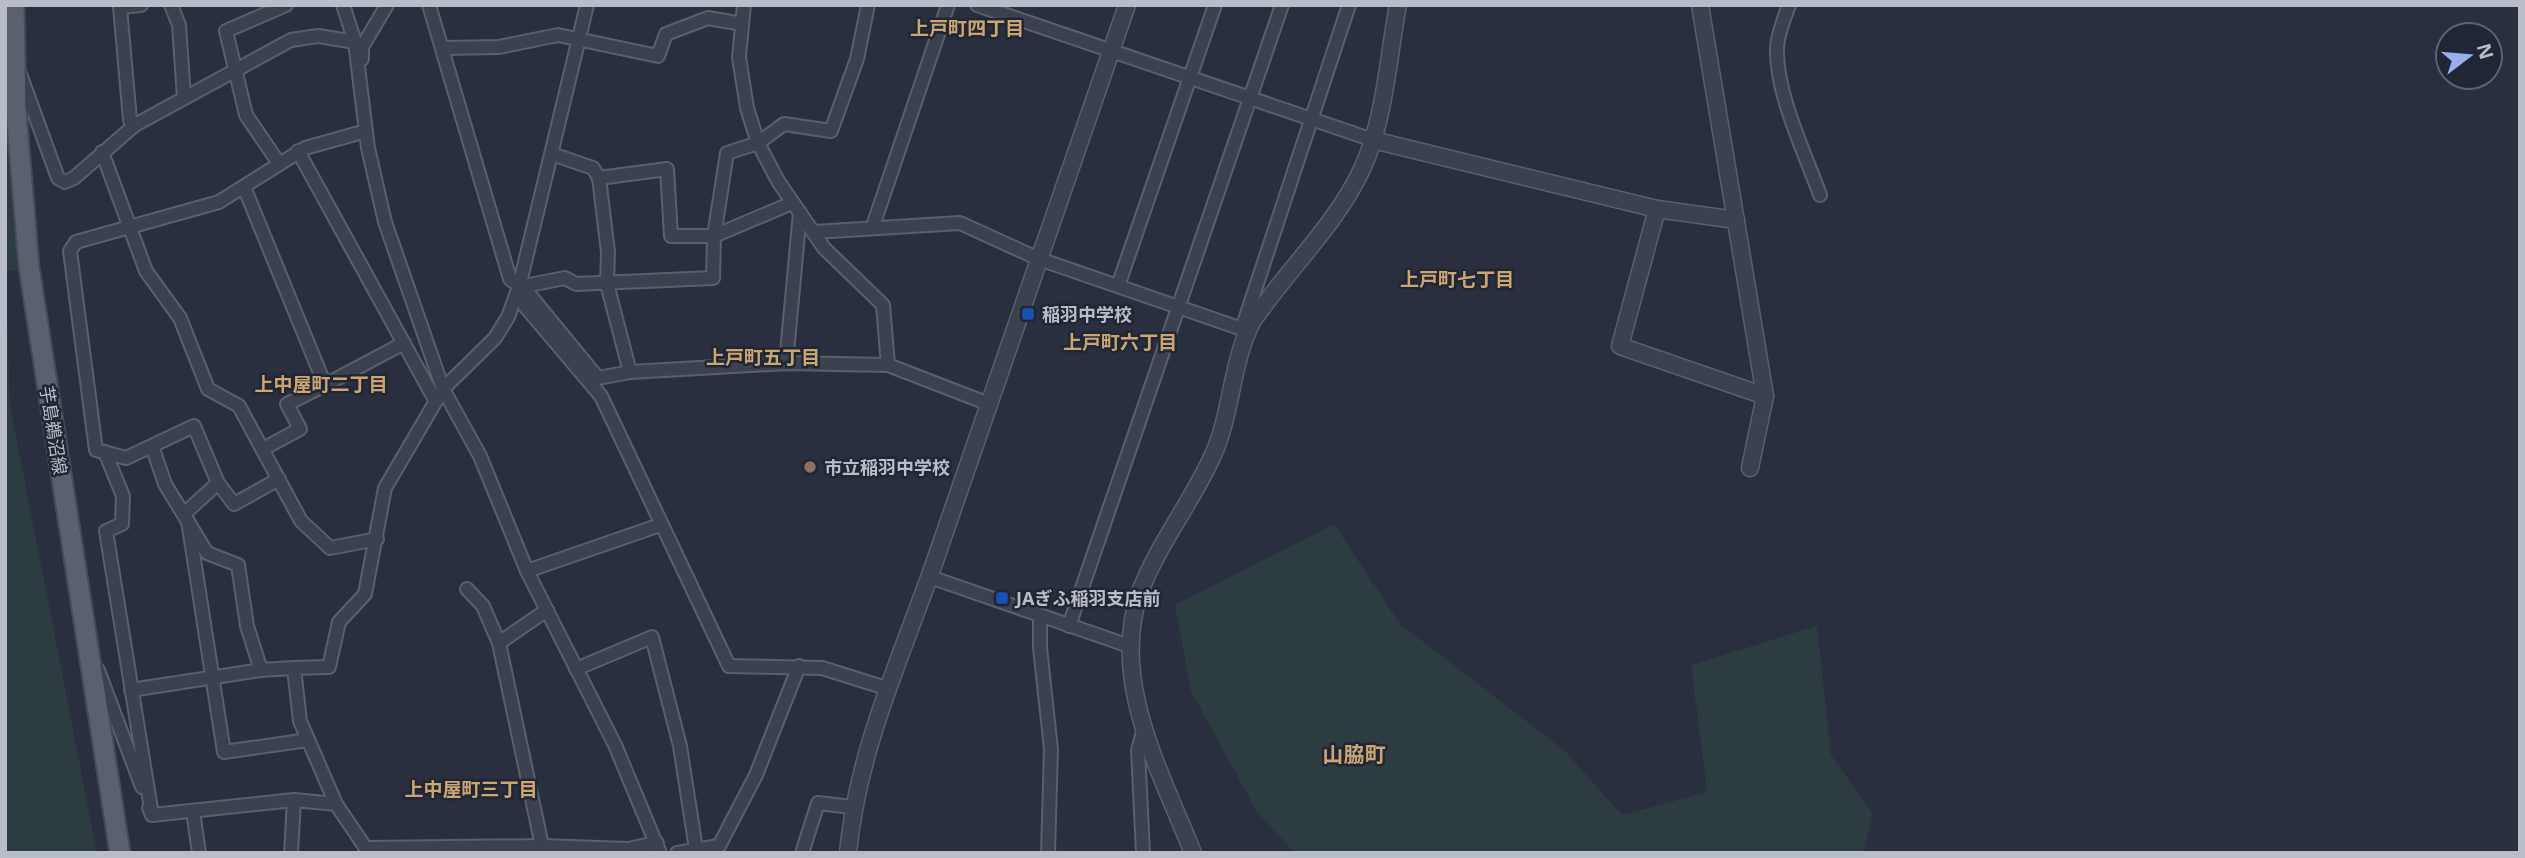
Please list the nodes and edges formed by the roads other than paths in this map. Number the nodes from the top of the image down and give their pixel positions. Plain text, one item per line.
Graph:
1 (14, 5) edge
2 (141, 5) edge
3 (171, 5) edge
4 (344, 5) edge
5 (387, 5) edge
6 (429, 5) edge
7 (587, 5) edge
8 (744, 5) edge
9 (868, 5) edge
10 (948, 5) edge
11 (977, 5) edge
12 (1127, 5) edge
13 (1215, 5) edge
14 (1282, 5) edge
15 (1349, 5) edge
16 (1398, 5) edge
17 (1700, 5) edge
18 (1789, 5) edge
19 (120, 6) edge
20 (282, 6) edge
21 (742, 24) junction
22 (581, 39) junction
23 (355, 41) junction
24 (443, 48) junction
25 (1111, 52) junction
26 (14, 57) junction
27 (235, 73) junction
28 (1190, 79) junction
29 (361, 80) junction
30 (184, 98) junction
31 (1251, 99) junction
32 (1311, 120) junction
33 (135, 125) junction
34 (366, 131) junction
35 (1373, 140) junction
36 (758, 143) junction
37 (298, 151) junction
38 (102, 152) junction
39 (552, 154) junction
40 (278, 162) junction
41 (599, 178) junction
42 (244, 187) junction
43 (1820, 195) dead end
44 (796, 208) junction
45 (1657, 209) junction
46 (1736, 220) junction
47 (873, 226) junction
48 (128, 227) junction
49 (814, 232) junction
50 (714, 236) junction
51 (1039, 259) junction
52 (607, 284) junction
53 (1118, 286) junction
54 (519, 287) junction
55 (1178, 307) junction
56 (1245, 330) junction
57 (404, 343) junction
58 (786, 363) junction
59 (888, 365) junction
60 (630, 372) junction
61 (326, 385) junction
62 (443, 389) junction
63 (1765, 396) junction
64 (435, 400) junction
65 (989, 404) junction
66 (152, 446) junction
67 (263, 449) junction
68 (105, 452) junction
69 (1750, 468) dead end
70 (279, 479) junction
71 (218, 482) junction
72 (186, 517) junction
73 (660, 525) junction
74 (377, 539) junction
75 (527, 571) junction
76 (930, 577) junction
77 (467, 589) dead end
78 (547, 610) junction
79 (1041, 618) junction
80 (1069, 626) junction
81 (87, 639) junction
82 (499, 643) junction
83 (1132, 647) junction
84 (799, 666) junction
85 (293, 668) junction
86 (576, 669) junction
87 (261, 670) junction
88 (215, 677) junction
89 (886, 688) junction
90 (131, 690) junction
91 (1144, 728) junction
92 (308, 740) junction
93 (294, 800) junction
94 (335, 804) junction
95 (852, 807) junction
96 (193, 811) junction
97 (152, 815) junction
98 (542, 846) junction
99 (659, 848) edge
100 (696, 849) junction
101 (368, 851) edge
102 (586, 851) edge
103 (120, 853) edge
104 (199, 853) edge
105 (291, 853) edge
106 (677, 853) edge
107 (802, 853) edge
108 (848, 853) edge
109 (1048, 853) edge
110 (1143, 853) edge
111 (1193, 853) edge

1 - 26 main road, 芋島鵜沼線
2 - 19 street
3 - 30 street
4 - 23 street
5 - 29 street
6 - 24 street
7 - 22 street
8 - 21 street
9 - 36 street
10 - 47 street
11 - 25 street
12 - 25 street
13 - 28 street
14 - 31 street
15 - 32 street
16 - 35 street
17 - 46 street
18 - 43 street
19 - 33 street
20 - 27 street
21 - 22 street
21 - 36 street
22 - 24 street
22 - 39 street
23 - 27 street
23 - 29 street
24 - 54 street
25 - 28 street
25 - 51 street
26 - 38 street
26 - 81 main road, 芋島鵜沼線
27 - 30 street
27 - 40 street
28 - 31 street
28 - 53 street
29 - 34 street
30 - 33 street
31 - 32 street
31 - 55 street
32 - 35 street
32 - 56 street
33 - 38 street
34 - 37 street
34 - 62 street
35 - 45 street
35 - 56 street
36 - 44 street
36 - 50 street
37 - 40 street
37 - 57 street
38 - 48 street
39 - 41 street
39 - 54 street
40 - 42 street
41 - 50 street
41 - 52 street
42 - 48 street
42 - 61 street
44 - 49 street
44 - 50 street
44 - 58 street
45 - 46 street
45 - 63 street
46 - 63 street
47 - 49 street
47 - 51 street
48 - 67 street
48 - 68 street
49 - 59 street
50 - 52 street
51 - 53 street
51 - 65 street
52 - 54 street
52 - 60 street
53 - 55 street
54 - 60 street
54 - 62 street
54 - 73 street
55 - 56 street
55 - 80 street
56 - 83 street
57 - 61 street
57 - 64 street
58 - 59 street
58 - 60 street
59 - 65 street
61 - 67 street
62 - 64 street
62 - 75 street
63 - 69 street
64 - 74 street
65 - 76 street
66 - 68 street
66 - 71 street
66 - 72 street
67 - 70 street
68 - 90 street
70 - 71 street
70 - 74 street
71 - 72 street
72 - 87 street
72 - 88 street
73 - 75 street
73 - 84 street
74 - 85 street
75 - 78 street
76 - 79 street
76 - 89 street
77 - 82 street
78 - 82 street
78 - 86 street
79 - 80 street
79 - 109 street
80 - 83 street
81 - 97 street
81 - 103 main road, 芋島鵜沼線
82 - 98 street
83 - 91 street
84 - 89 street
84 - 100 street
85 - 87 street
85 - 92 street
86 - 99 street
86 - 100 street
87 - 88 street
88 - 90 street
88 - 92 street
89 - 95 street
90 - 97 street
91 - 110 street
91 - 111 street
92 - 94 street
93 - 94 street
93 - 96 street
93 - 105 street
94 - 101 street
95 - 107 street
95 - 108 street
96 - 97 street
96 - 104 street
98 - 101 street
98 - 102 street
99 - 102 street
100 - 106 street

